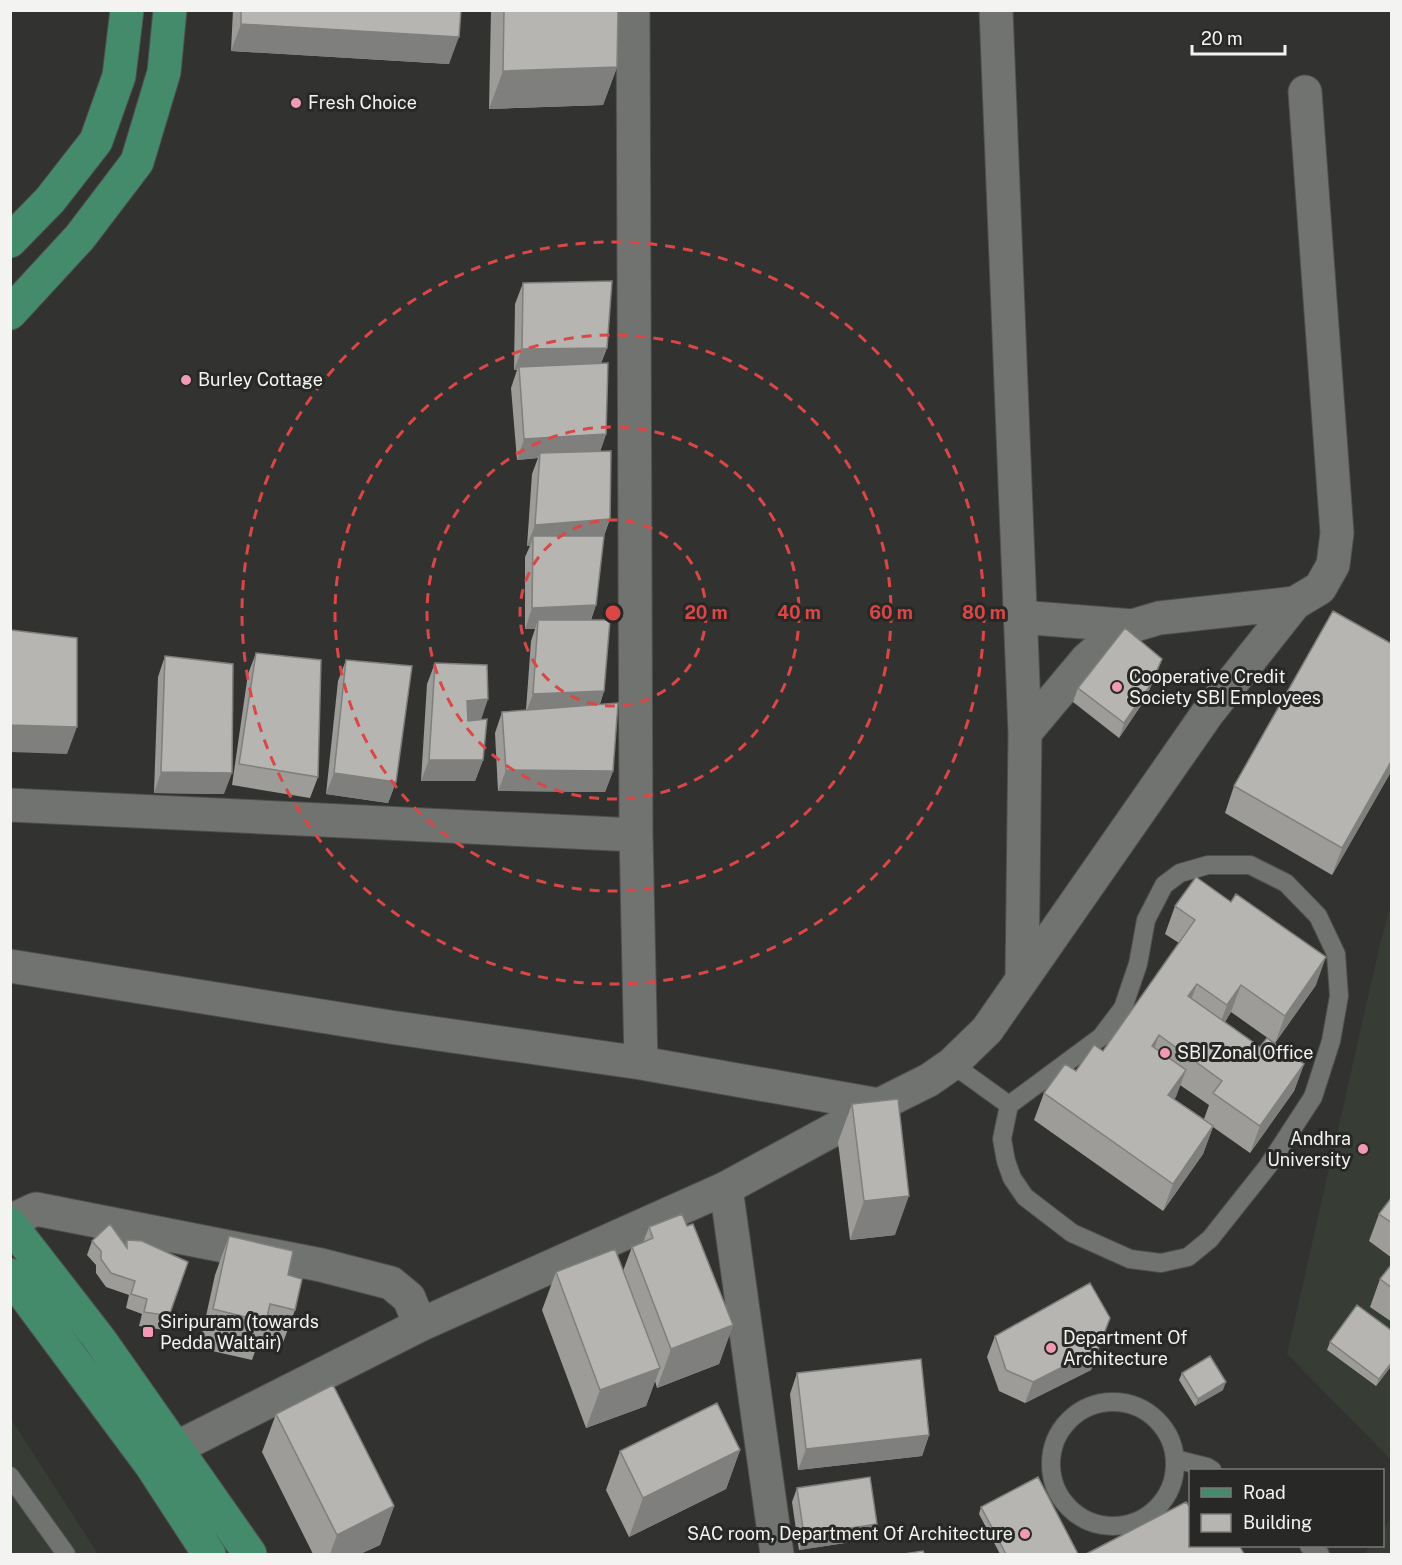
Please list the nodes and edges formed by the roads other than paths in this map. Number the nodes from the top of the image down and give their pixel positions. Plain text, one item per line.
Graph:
1 (127, 10) edge
2 (170, 10) edge
3 (633, 10) edge
4 (996, 10) edge
5 (1305, 92) dead end
6 (10, 241) edge
7 (10, 313) edge
8 (1295, 603) junction
9 (1020, 617) junction
10 (1133, 627) junction
11 (1025, 733) junction
12 (10, 805) edge
13 (636, 835) junction
14 (10, 966) edge
15 (1022, 978) junction
16 (641, 1063) junction
17 (952, 1064) junction
18 (1046, 1077) junction
19 (1044, 1098) dead end
20 (1010, 1104) junction
21 (879, 1105) junction
22 (726, 1188) junction
23 (10, 1222) edge
24 (10, 1275) edge
25 (420, 1325) junction
26 (164, 1457) junction
27 (1175, 1459) junction
28 (1210, 1469) edge
29 (10, 1476) edge
30 (772, 1552) edge
31 (66, 1554) edge
32 (209, 1554) edge
33 (250, 1554) edge

1 - 6 main road
2 - 7 main road
3 - 13 street
4 - 9 street
5 - 8 street
8 - 10 street
8 - 15 street
9 - 10 street
9 - 11 street
10 - 11 street
11 - 15 street
12 - 13 street
13 - 16 street
14 - 16 street
15 - 17 street
16 - 21 street
17 - 20 lane
17 - 21 street
18 - 19 lane
18 - 20 lane
18 - 20 lane
21 - 22 street
22 - 25 street
22 - 30 street
23 - 25 street
23 - 26 main road
24 - 26 main road
25 - 26 street
26 - 32 main road
26 - 33 main road
27 - 27 lane
27 - 28 lane
29 - 31 lane

